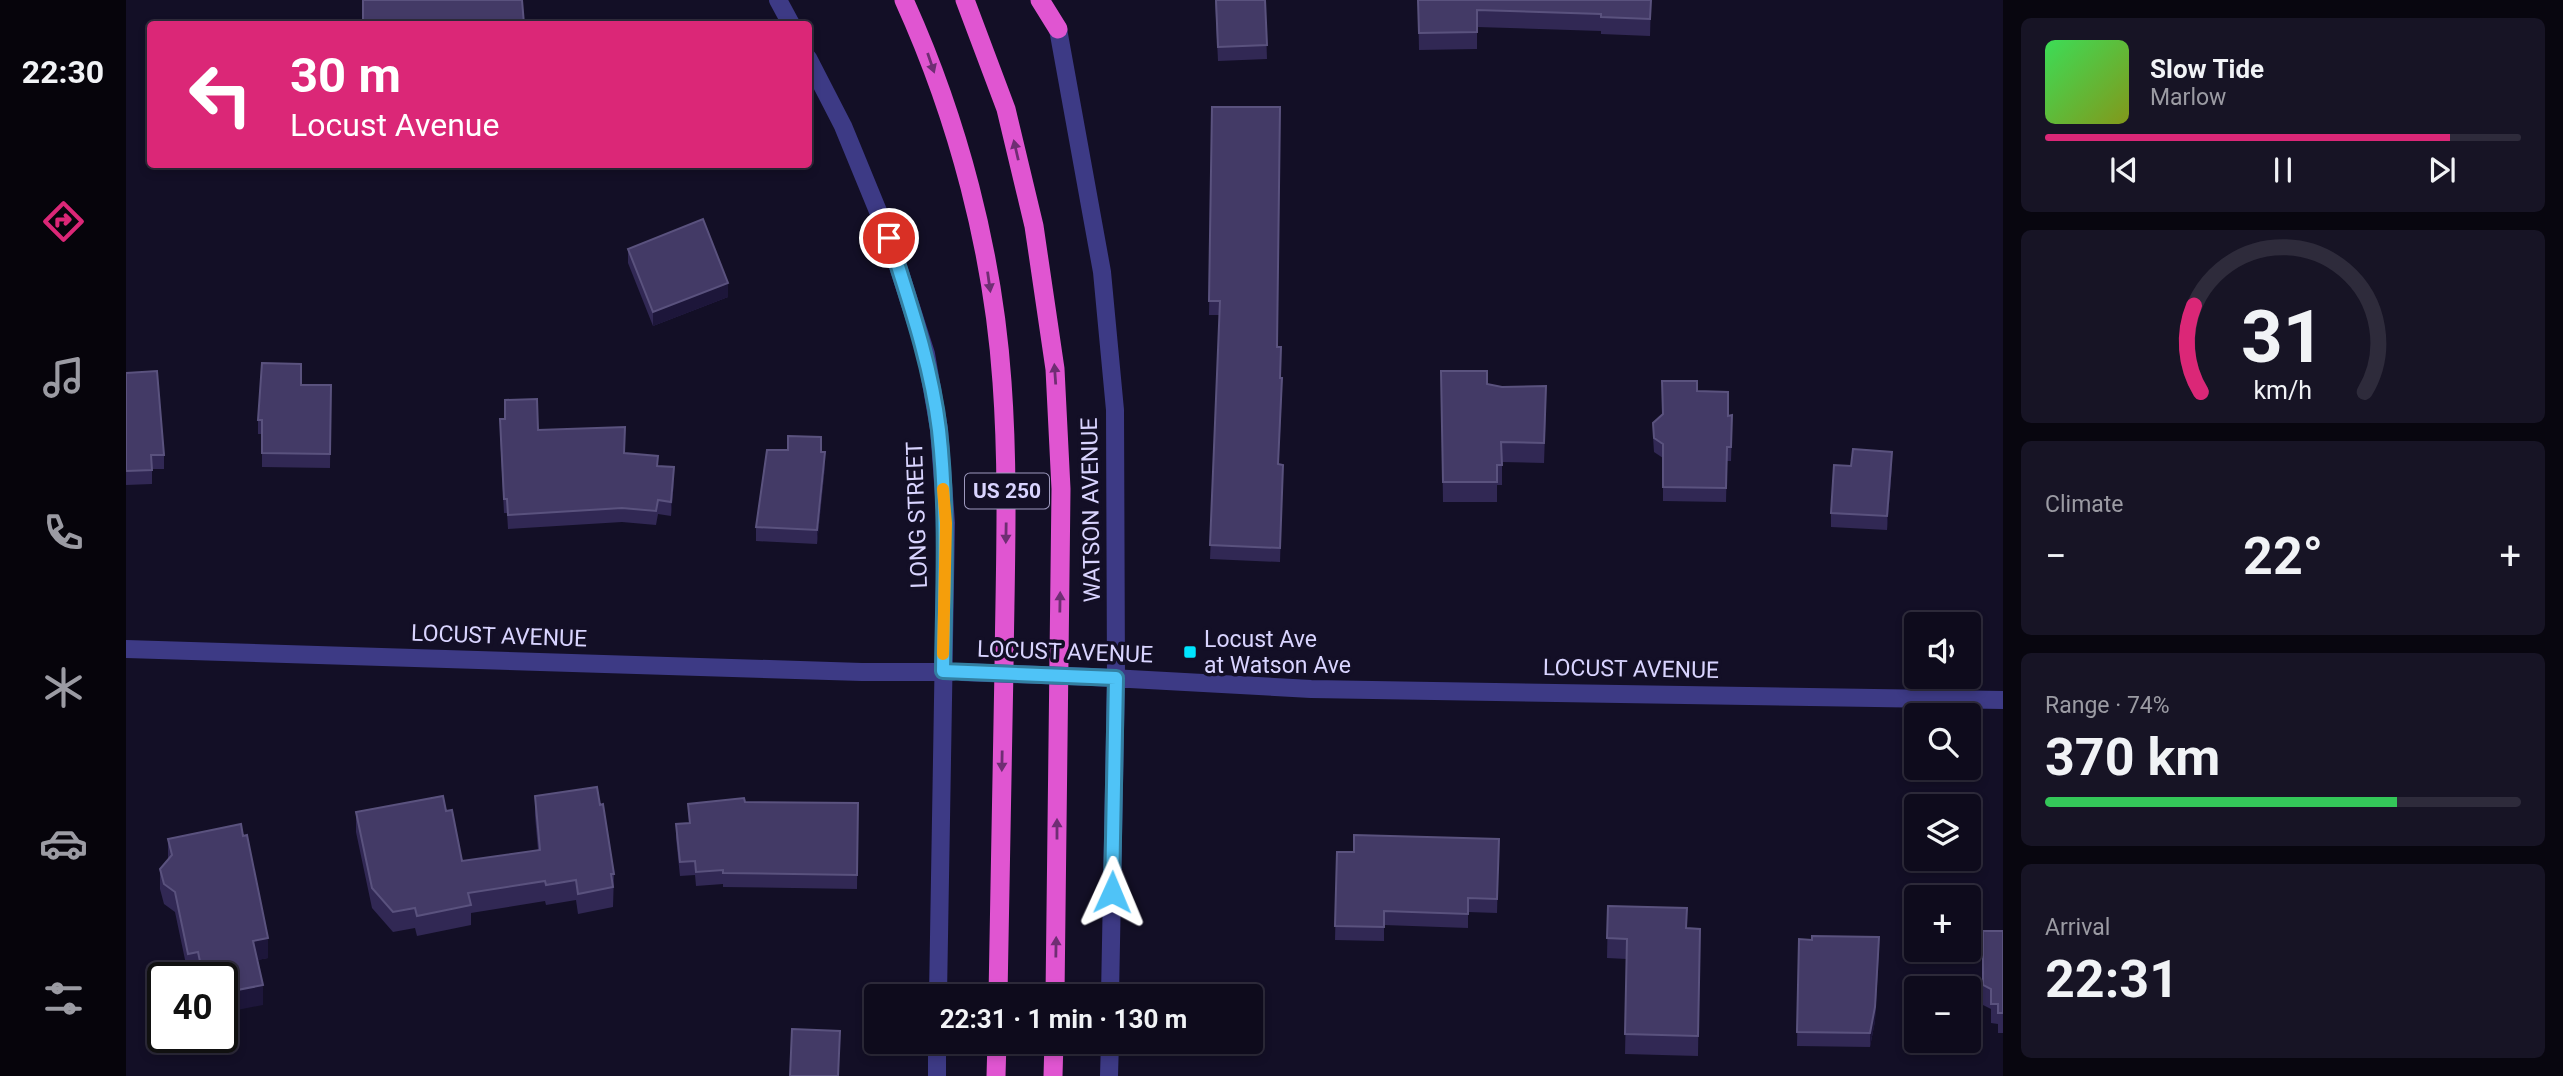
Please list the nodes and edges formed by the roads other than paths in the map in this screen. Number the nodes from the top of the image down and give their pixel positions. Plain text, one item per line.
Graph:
1 (778, 0) edge
2 (904, 0) edge
3 (965, 0) edge
4 (1040, 0) edge
5 (789, 21) edge
6 (1058, 29) joint
7 (812, 66) edge
8 (126, 649) edge
9 (943, 671) junction
10 (1116, 678) junction
11 (2003, 700) edge
12 (938, 984) edge
13 (998, 984) edge
14 (1055, 984) edge
15 (1110, 984) edge
16 (937, 1054) edge
17 (997, 1054) edge
18 (1054, 1054) edge
19 (1110, 1054) edge
20 (937, 1076) edge
21 (996, 1076) edge
22 (1053, 1076) edge
23 (1109, 1076) edge

1 - 5 street
2 -> 13 highway, US 250
14 -> 3 highway, US 250
4 - 6 highway
6 - 10 street, WATSON AVENUE
7 - 9 street, LONG STREET
8 - 9 street, LOCUST AVENUE
9 - 10 street, LOCUST AVENUE, bridge
9 - 12 street, LONG STREET
10 - 11 street, LOCUST AVENUE
10 - 15 street, WATSON AVENUE
16 - 20 street
17 - 21 highway
18 - 22 highway
19 - 23 street

